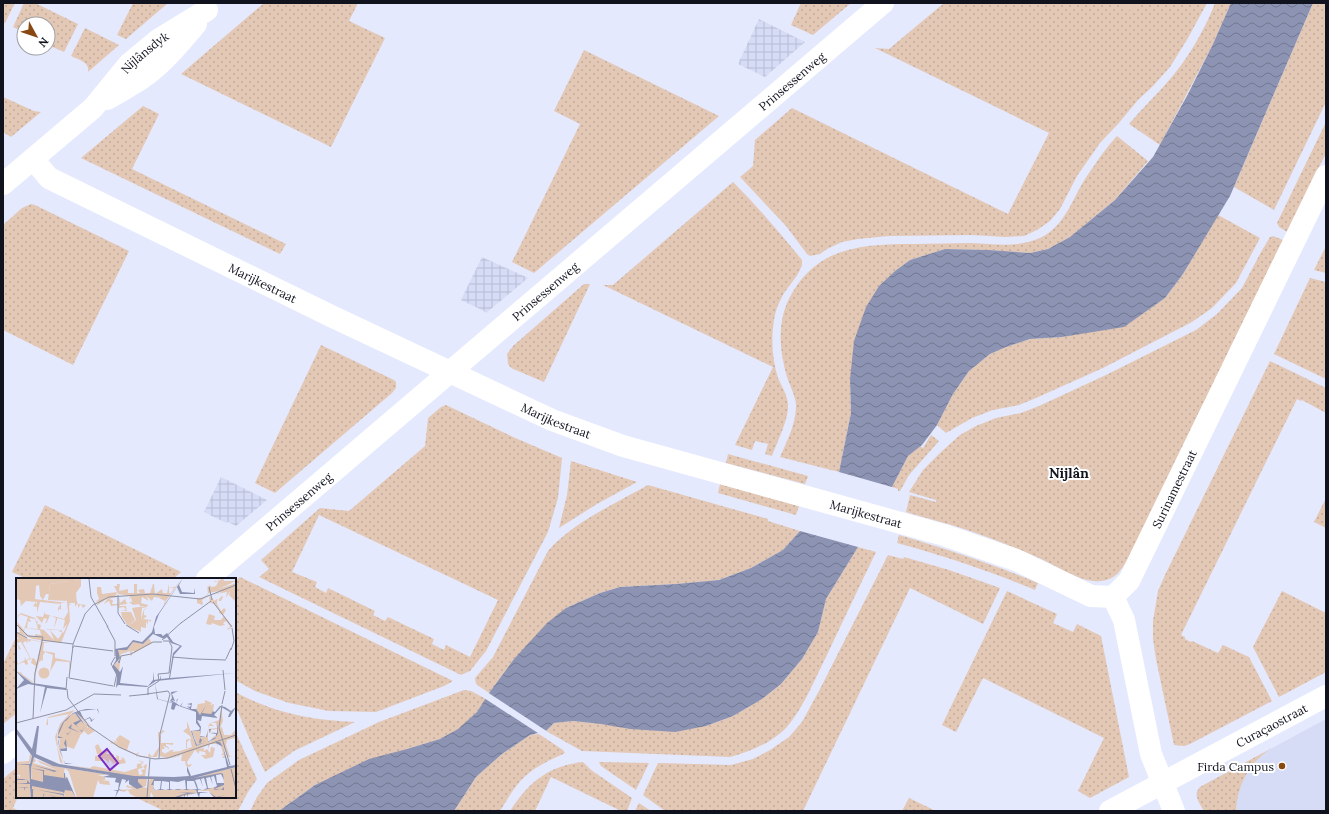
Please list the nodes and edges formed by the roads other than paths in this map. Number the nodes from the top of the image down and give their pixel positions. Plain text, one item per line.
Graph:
1 (883, 3) edge
2 (211, 7) edge
3 (33, 159) junction
4 (1326, 176) edge
5 (3, 184) edge
6 (450, 372) junction
7 (208, 578) edge
8 (1113, 597) junction
9 (1326, 696) edge
10 (16, 742) edge
11 (3, 753) edge
12 (1162, 783) junction
13 (1110, 811) edge
14 (1174, 811) edge

1 - 6 street, Prinsessenweg
2 - 3 street, Nijlânsdyk
3 - 5 street, Nijlânsdyk
3 - 6 street, Marijkestraat
4 - 8 street, Surinamestraat
6 - 7 street, Prinsessenweg
6 - 8 street, Marijkestraat
8 - 12 street
9 - 12 street, Curaçaostraat
10 - 11 street
12 - 13 street, Curaçaostraat
12 - 14 street

